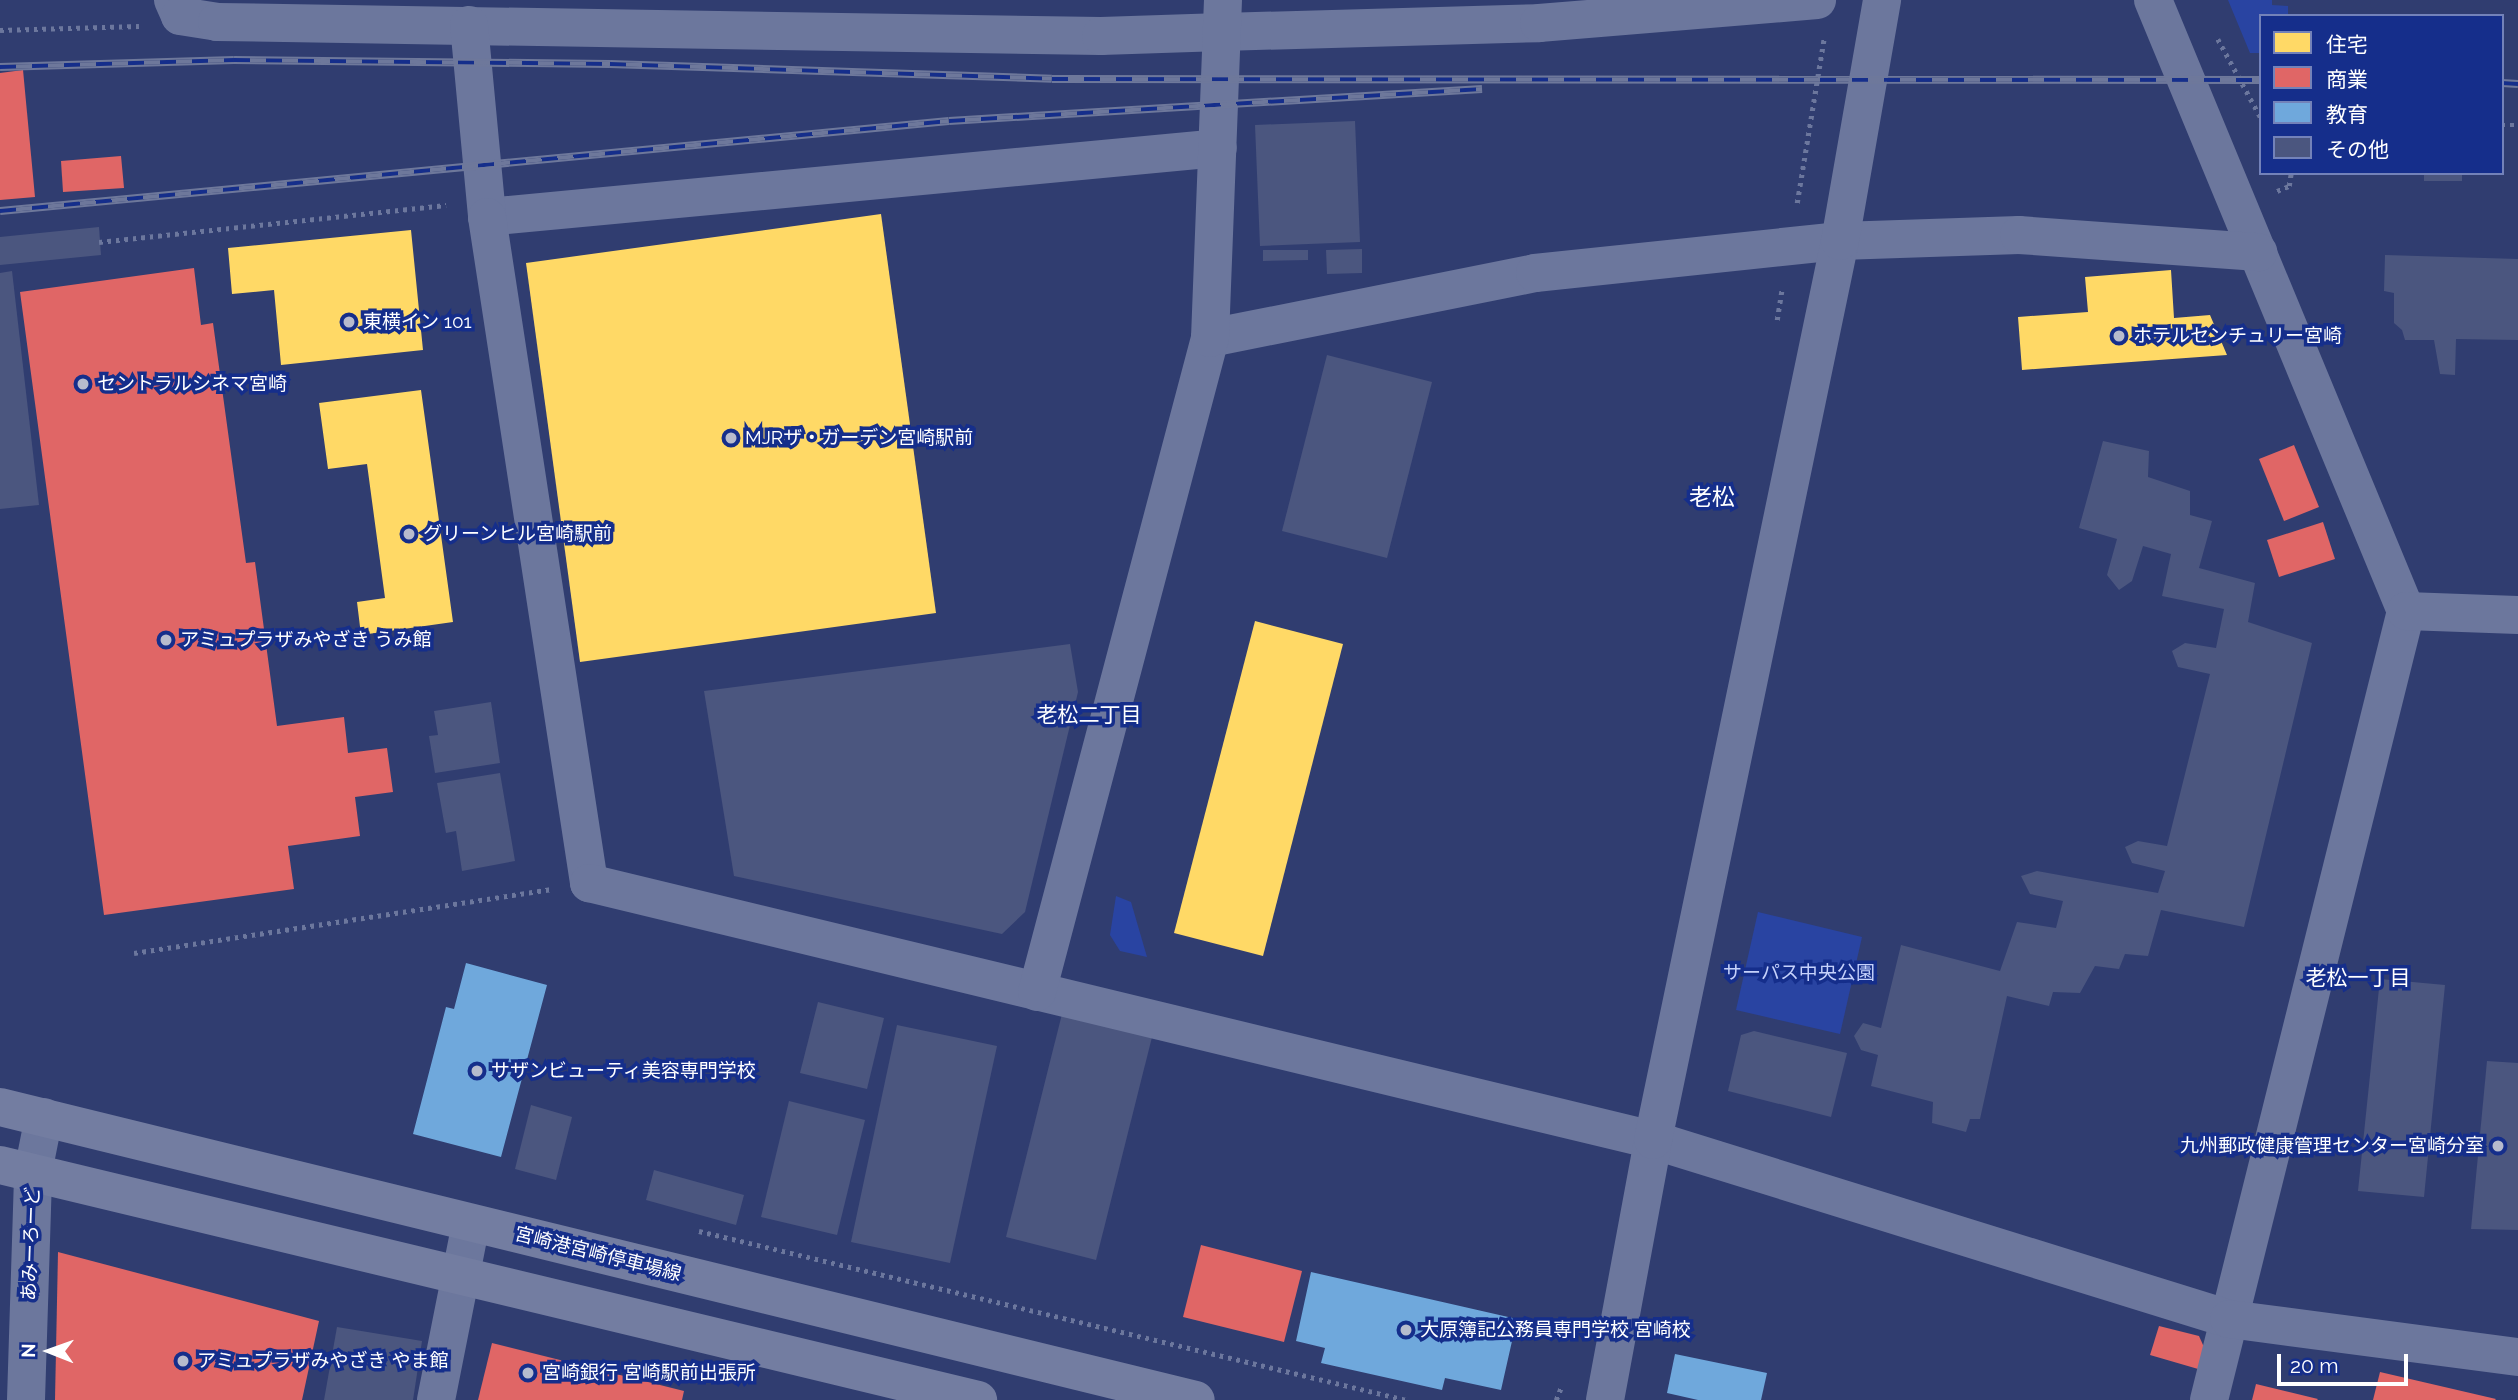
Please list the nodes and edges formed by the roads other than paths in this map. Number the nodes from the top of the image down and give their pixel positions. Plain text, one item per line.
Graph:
1 (173, 0) edge
2 (1882, 0) edge
3 (2153, 0) edge
4 (1821, 14) edge
5 (1222, 16) edge
6 (469, 25) junction
7 (1218, 148) junction
8 (487, 218) junction
9 (1840, 241) junction
10 (2258, 251) junction
11 (1210, 338) junction
12 (2406, 611) junction
13 (2518, 615) edge
14 (1037, 992) junction
15 (0, 1107) edge
16 (44, 1117) junction
17 (1653, 1140) junction
18 (16, 1168) edge
19 (471, 1223) junction
20 (460, 1277) junction
21 (2229, 1319) junction
22 (2518, 1357) edge
23 (26, 1400) edge
24 (436, 1400) edge
25 (978, 1400) edge
26 (1196, 1400) edge
27 (1605, 1400) edge
28 (2208, 1400) edge

1 - 6 street
2 - 9 street
3 - 10 street
4 - 5 street
5 - 6 street
5 - 7 street
6 - 8 street
7 - 8 street
7 - 11 street
8 - 14 street
9 - 10 street
9 - 11 street
9 - 17 street
10 - 12 street
11 - 14 street
12 - 13 street
12 - 21 street
14 - 17 street
15 - 16 main road, 宮崎港宮崎停車場線
16 - 18 street, あみーろーど
16 - 19 main road, 宮崎港宮崎停車場線
17 - 21 street
17 - 27 street
18 - 20 main road
18 - 23 street, あみーろーど
19 - 20 street
19 - 26 main road, 宮崎港宮崎停車場線
20 - 24 street
20 - 25 main road
21 - 22 street
21 - 28 street

